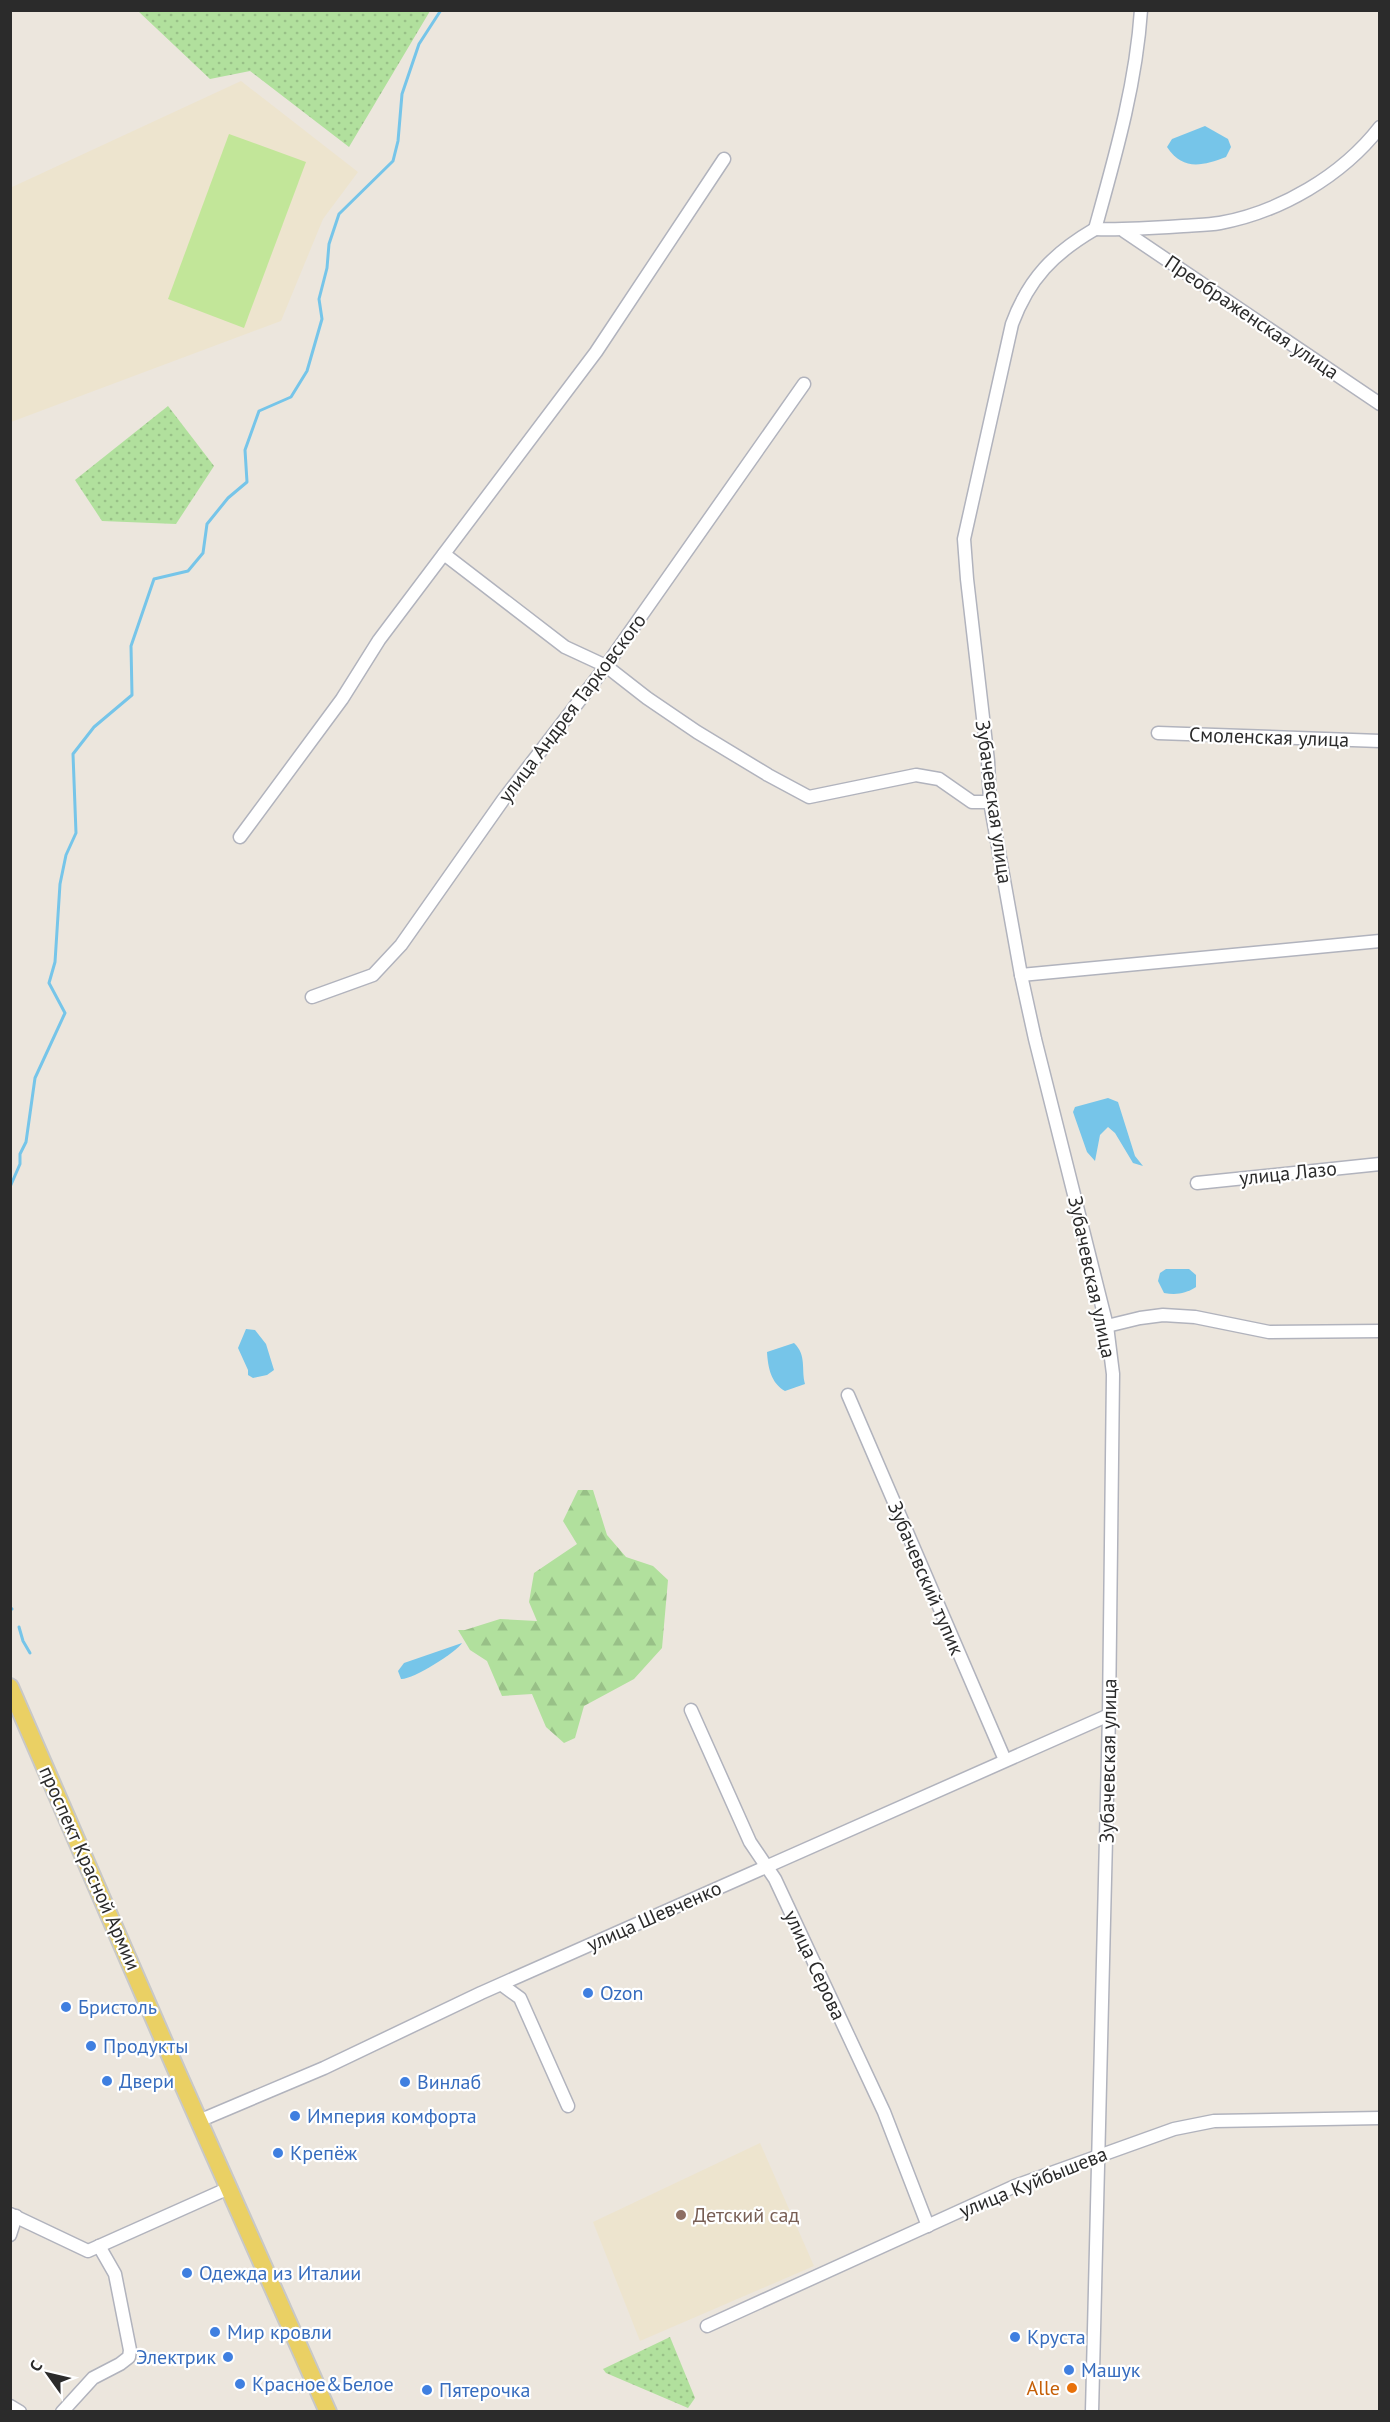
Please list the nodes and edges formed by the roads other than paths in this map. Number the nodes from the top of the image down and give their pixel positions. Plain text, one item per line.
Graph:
1 (1141, 10) edge
2 (1380, 127) edge
3 (724, 159) dead end
4 (1095, 229) junction
5 (1124, 231) junction
6 (804, 384) dead end
7 (1380, 404) edge
8 (444, 554) junction
9 (606, 666) junction
10 (1158, 733) dead end
11 (1380, 741) edge
12 (990, 802) junction
13 (240, 837) dead end
14 (1380, 941) edge
15 (1021, 975) junction
16 (312, 997) dead end
17 (1380, 1164) edge
18 (1197, 1183) dead end
19 (1107, 1326) junction
20 (1380, 1331) edge
21 (848, 1395) dead end
22 (10, 1687) edge
23 (691, 1710) dead end
24 (1109, 1715) junction
25 (1005, 1760) junction
26 (766, 1866) junction
27 (502, 1985) junction
28 (568, 2106) dead end
29 (1380, 2118) edge
30 (201, 2120) junction
31 (1099, 2154) junction
32 (229, 2188) junction
33 (13, 2215) edge
34 (928, 2226) junction
35 (10, 2235) edge
36 (99, 2246) junction
37 (706, 2326) dead end
38 (10, 2406) edge
39 (20, 2412) edge
40 (62, 2412) edge
41 (328, 2412) edge
42 (1092, 2412) edge

1 - 4 street
2 - 5 street
3 - 8 street
4 - 5 street
4 - 12 street, Зубачевская улица
5 - 7 street, Преображенская улица
6 - 9 street, улица Андрея Тарковского
8 - 9 street
8 - 13 street
9 - 12 street
9 - 16 street, улица Андрея Тарковского
10 - 11 street, Смоленская улица
12 - 15 street, Зубачевская улица
14 - 15 street
15 - 19 street, Зубачевская улица
17 - 18 street, улица Лазо
19 - 20 street
19 - 24 street, Зубачевская улица
21 - 25 street, Зубачевский тупик
22 - 30 main road, проспект Красной Армии
23 - 26 street, улица Серова
24 - 25 street, улица Шевченко
24 - 31 street, Зубачевская улица
25 - 26 street, улица Шевченко
26 - 27 street, улица Шевченко
26 - 34 street, улица Серова
27 - 28 street
27 - 30 street, улица Шевченко
29 - 31 street, улица Куйбышева
30 - 32 main road, проспект Красной Армии
31 - 34 street, улица Куйбышева
31 - 42 street, Зубачевская улица
32 - 36 street
32 - 41 main road, проспект Красной Армии
33 - 35 street
33 - 36 street
34 - 37 street, улица Куйбышева
36 - 40 street
38 - 39 street

